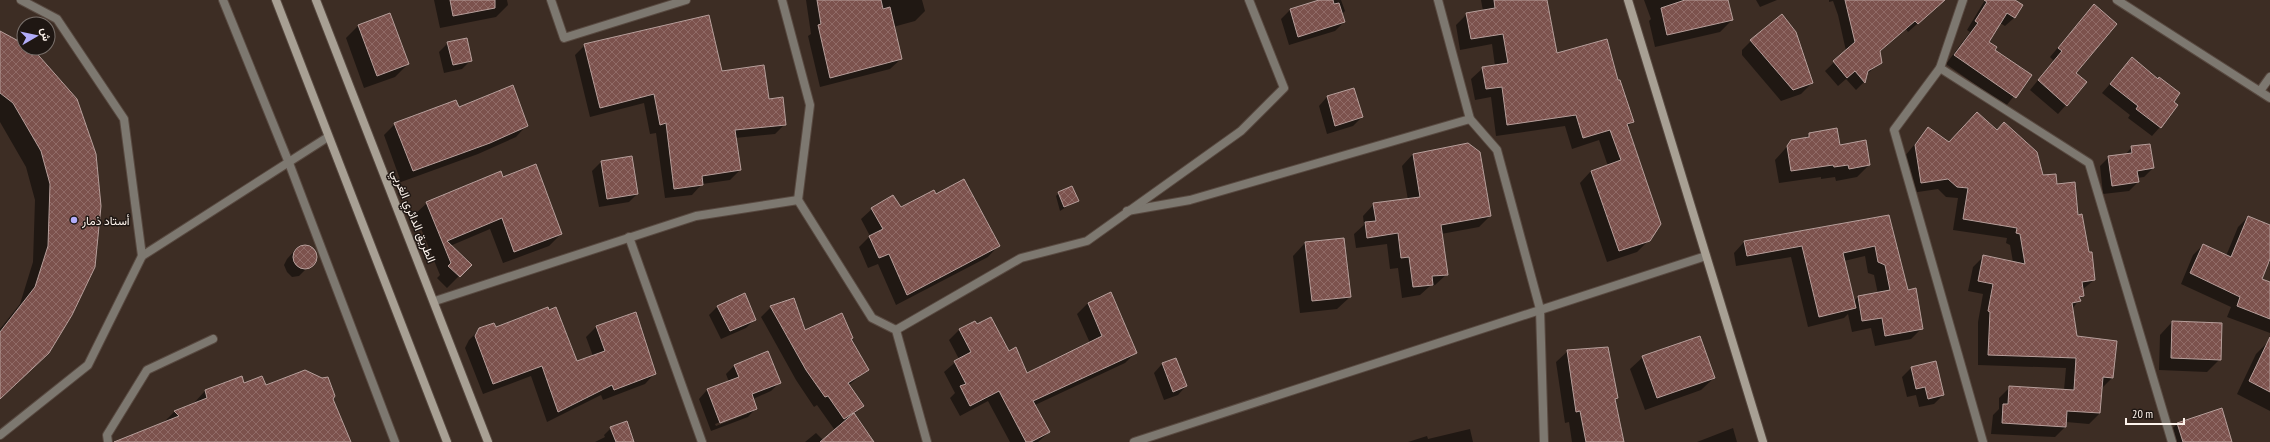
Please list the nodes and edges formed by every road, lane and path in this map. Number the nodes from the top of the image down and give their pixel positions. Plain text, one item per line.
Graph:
1 (21, 0) edge
2 (223, 0) edge
3 (276, 0) edge
4 (316, 0) edge
5 (551, 0) edge
6 (686, 0) edge
7 (782, 0) edge
8 (1250, 0) edge
9 (1438, 0) edge
10 (1628, 0) edge
11 (1963, 0) edge
12 (2117, 0) edge
13 (1940, 68) junction
14 (2270, 77) edge
15 (2260, 91) junction
16 (2270, 98) edge
17 (1470, 119) junction
18 (328, 137) junction
19 (289, 163) junction
20 (798, 200) junction
21 (1127, 211) junction
22 (629, 238) junction
23 (142, 256) junction
24 (1706, 256) junction
25 (435, 301) junction
26 (1540, 309) junction
27 (896, 330) junction
28 (213, 339) dead end
29 (0, 435) edge
30 (108, 442) edge
31 (395, 442) edge
32 (447, 442) edge
33 (488, 442) edge
34 (702, 442) edge
35 (927, 442) edge
36 (1134, 442) edge
37 (1544, 442) edge
38 (1763, 442) edge
39 (1983, 442) edge
40 (2172, 442) edge

1 - 23 street
2 - 19 street
3 - 18 main road
4 - 25 main road, الطريق الدائري الغربي
5 - 6 street
7 - 20 street
8 - 21 street
9 - 17 street
10 - 24 main road
11 - 13 street
12 - 15 street
13 - 39 street
13 - 40 street
14 - 15 street
15 - 16 street
17 - 21 street
17 - 26 street
18 - 19 street
18 - 32 main road
19 - 23 street
19 - 31 street
20 - 22 street
20 - 27 street
21 - 27 street
22 - 25 street
22 - 34 street
23 - 29 street
24 - 26 street
24 - 38 main road
25 - 33 main road, الطريق الدائري الغربي
26 - 36 street
26 - 37 street
27 - 35 street
28 - 30 street

